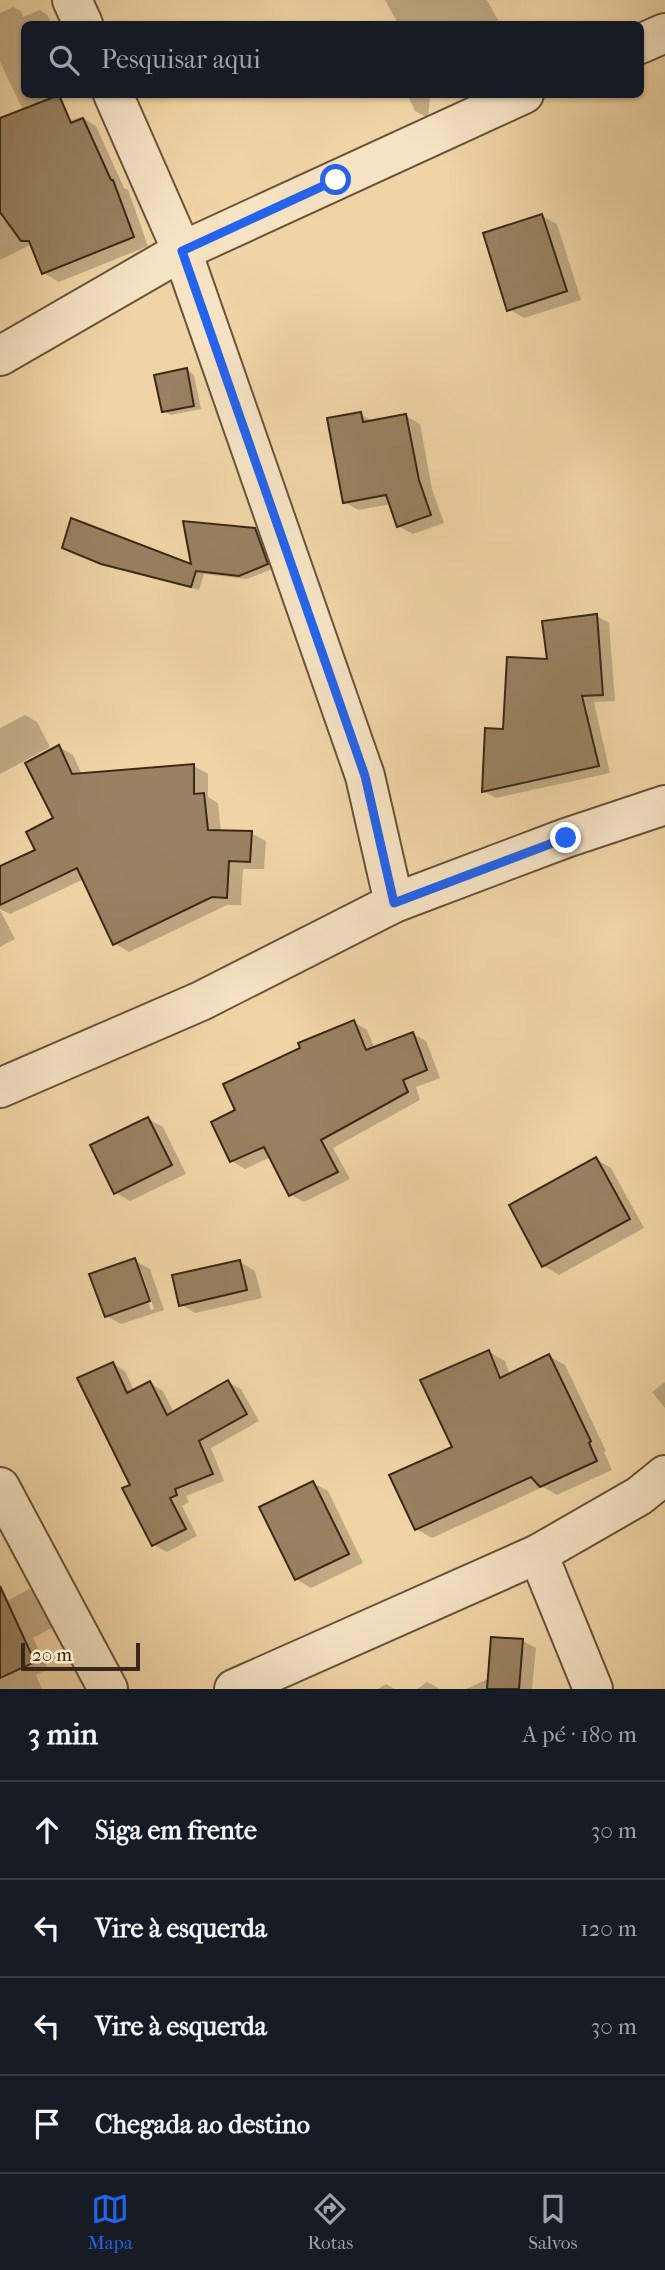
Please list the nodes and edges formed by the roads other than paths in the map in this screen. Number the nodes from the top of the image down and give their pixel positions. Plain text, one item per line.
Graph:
1 (72, 0) edge
2 (82, 21) edge
3 (665, 33) edge
4 (644, 42) edge
5 (115, 98) edge
6 (515, 98) edge
7 (182, 251) junction
8 (0, 356) edge
9 (665, 804) edge
10 (394, 903) junction
11 (0, 1088) edge
12 (665, 1475) edge
13 (0, 1487) edge
14 (538, 1554) junction
15 (108, 1689) edge
16 (234, 1689) edge
17 (593, 1689) edge

1 - 2 street
3 - 4 street
5 - 7 street
6 - 7 street
7 - 8 street
7 - 10 street
9 - 10 street
10 - 11 street
12 - 14 street
13 - 15 street
14 - 16 street
14 - 17 street

